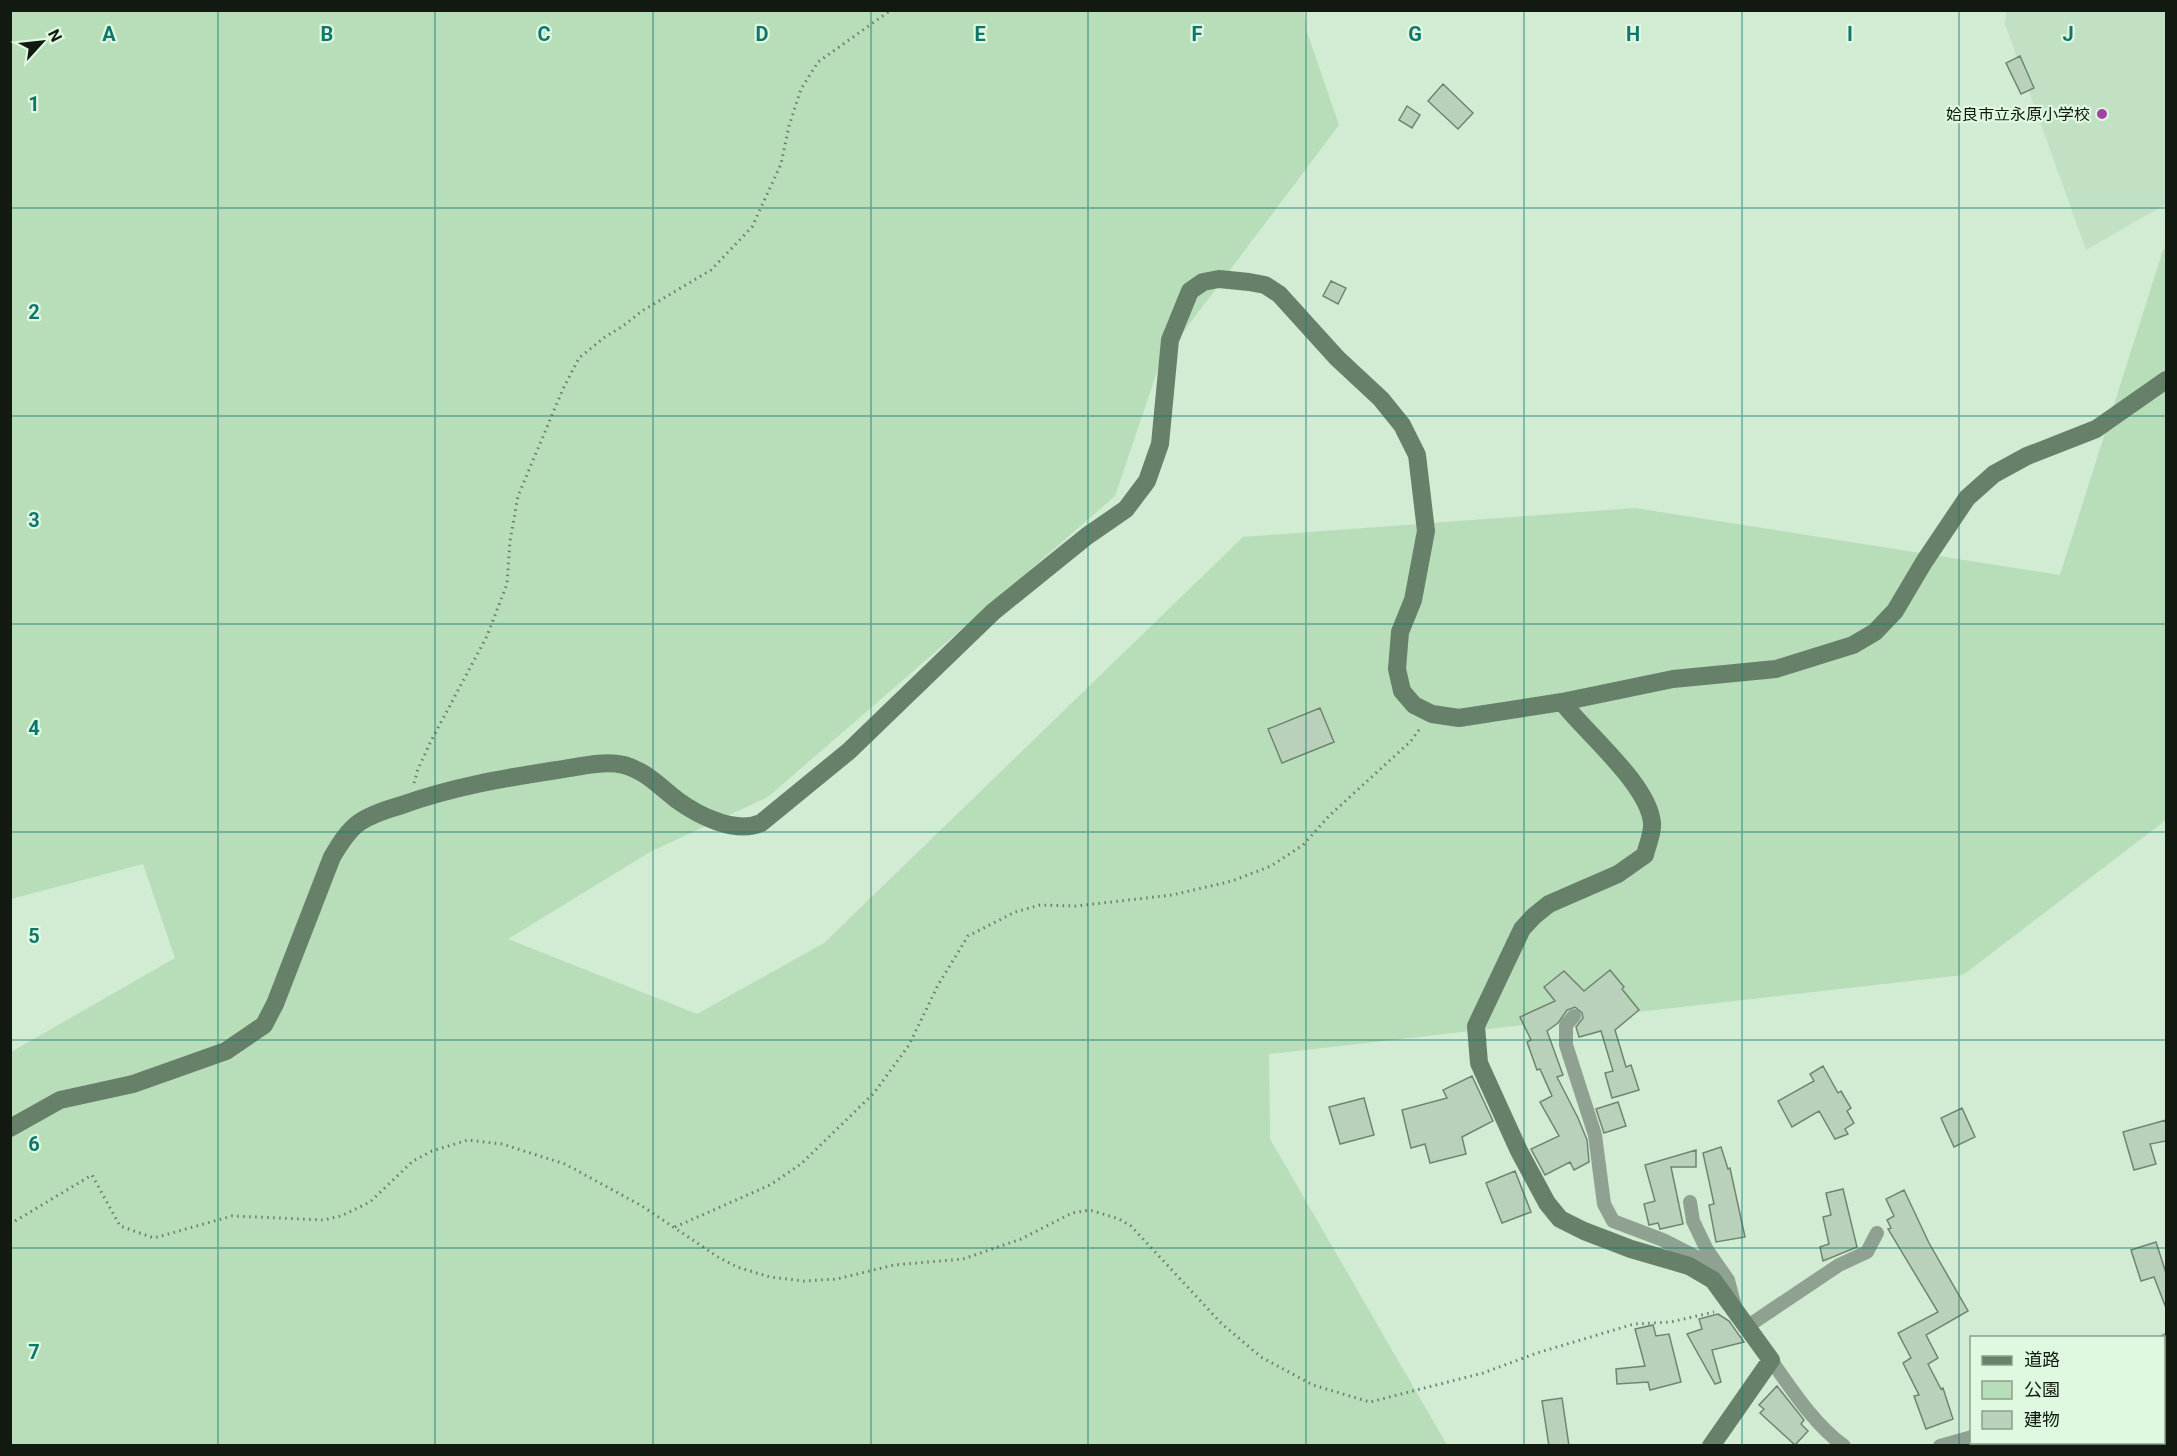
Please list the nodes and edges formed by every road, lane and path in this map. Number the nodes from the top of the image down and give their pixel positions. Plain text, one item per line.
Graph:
1 (891, 10) edge
2 (2166, 380) edge
3 (1562, 702) junction
4 (1432, 714) junction
5 (409, 802) junction
6 (1574, 1016) dead end
7 (10, 1128) edge
8 (1690, 1202) dead end
9 (10, 1224) edge
10 (675, 1227) junction
11 (1877, 1233) dead end
12 (1711, 1279) junction
13 (1734, 1307) junction
14 (1748, 1326) junction
15 (1771, 1360) junction
16 (1970, 1437) edge
17 (1712, 1446) edge
18 (1844, 1446) edge
19 (1940, 1446) edge

1 - 5 path
2 - 3 street
3 - 4 street
3 - 12 street
4 - 5 street
4 - 10 path
5 - 7 street
6 - 12 street
8 - 13 street
9 - 10 path
10 - 13 path
11 - 14 street
12 - 13 street
13 - 14 street
14 - 15 street
15 - 17 street
15 - 18 street
16 - 19 street

